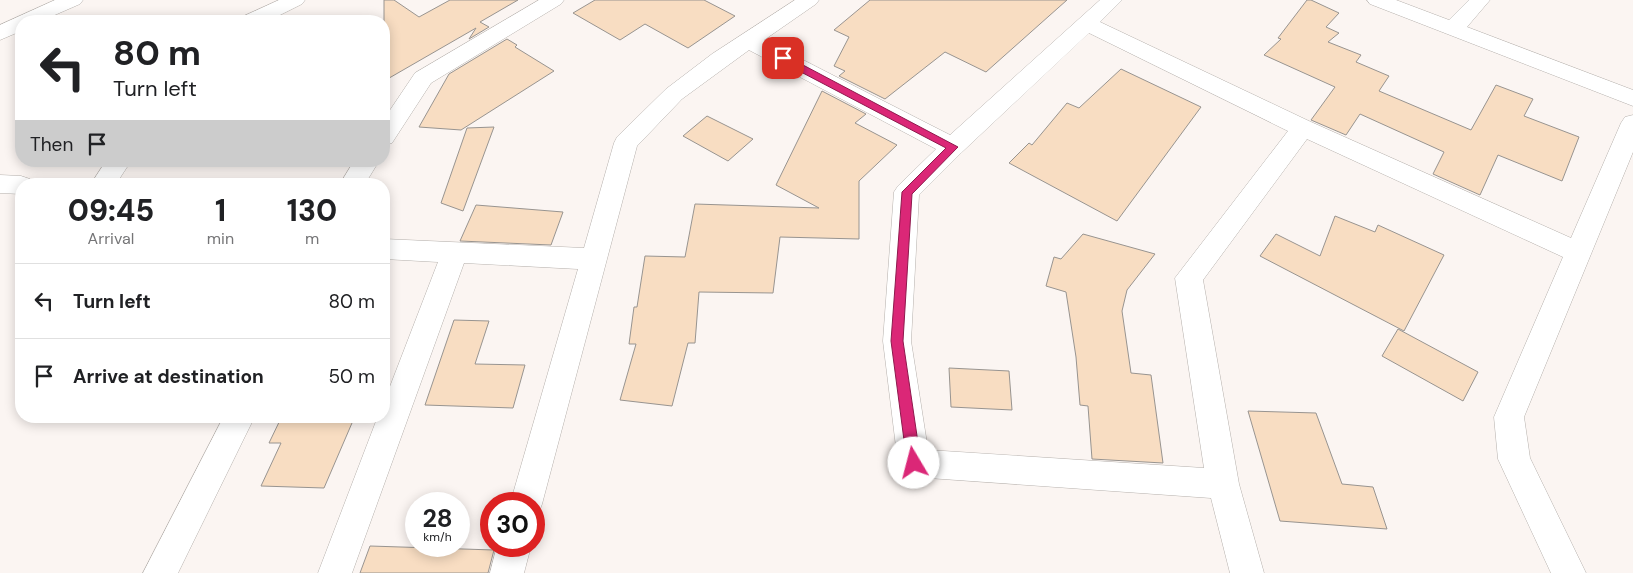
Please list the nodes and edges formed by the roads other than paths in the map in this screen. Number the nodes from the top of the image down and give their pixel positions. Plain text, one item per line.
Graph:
1 (73, 0) edge
2 (295, 0) edge
3 (554, 0) edge
4 (810, 0) edge
5 (1112, 0) edge
6 (1377, 0) edge
7 (1480, 0) edge
8 (39, 15) edge
9 (264, 15) edge
10 (1085, 23) junction
11 (15, 26) edge
12 (1453, 29) junction
13 (0, 33) edge
14 (749, 41) junction
15 (1633, 98) edge
16 (1633, 123) edge
17 (390, 128) edge
18 (1303, 128) junction
19 (952, 147) junction
20 (115, 167) edge
21 (363, 167) edge
22 (107, 178) edge
23 (356, 178) edge
24 (0, 184) edge
25 (15, 185) edge
26 (390, 249) edge
27 (455, 252) junction
28 (1578, 252) junction
29 (594, 260) junction
30 (236, 423) edge
31 (1223, 484) junction
32 (529, 492) edge
33 (511, 557) edge
34 (160, 573) edge
35 (335, 573) edge
36 (507, 573) edge
37 (1247, 573) edge
38 (1569, 573) edge

1 - 8 street
2 - 9 street
3 - 17 street
4 - 14 street
5 - 10 street
6 - 12 street
7 - 12 street
10 - 18 street
10 - 19 street
11 - 13 street
12 - 15 street
14 - 19 street
14 - 29 street
16 - 28 street
18 - 28 street
18 - 31 street
19 - 31 street
20 - 22 street
21 - 23 street
24 - 25 street
26 - 27 street
27 - 29 street
27 - 35 street
28 - 38 street
29 - 32 street
30 - 34 street
31 - 37 street
33 - 36 street

